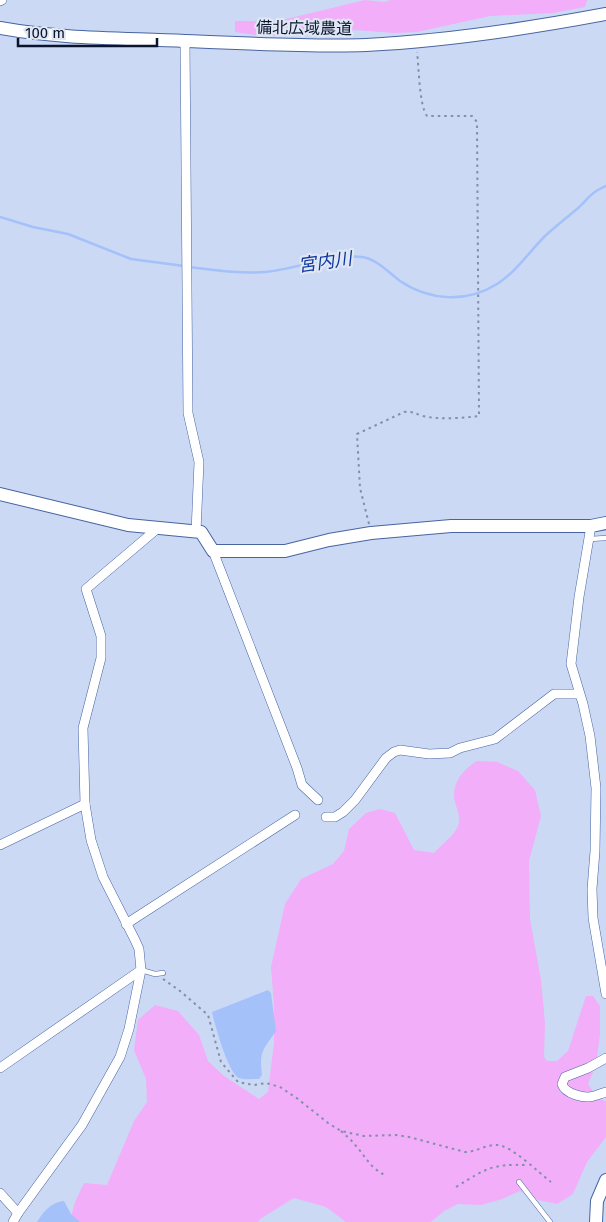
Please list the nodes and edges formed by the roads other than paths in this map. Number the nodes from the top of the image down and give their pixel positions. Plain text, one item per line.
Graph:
1 (606, 14) edge
2 (0, 28) edge
3 (185, 41) junction
4 (0, 494) edge
5 (606, 523) edge
6 (591, 526) junction
7 (158, 528) junction
8 (196, 532) junction
9 (606, 538) edge
10 (590, 539) junction
11 (212, 551) junction
12 (579, 694) junction
13 (318, 800) dead end
14 (85, 804) junction
15 (295, 815) dead end
16 (326, 817) dead end
17 (0, 845) edge
18 (126, 924) junction
19 (141, 970) junction
20 (163, 972) dead end
21 (606, 994) edge
22 (606, 1058) edge
23 (0, 1068) edge
24 (606, 1092) edge
25 (606, 1180) edge
26 (518, 1182) dead end
27 (0, 1193) edge
28 (16, 1218) edge
29 (550, 1222) edge
30 (596, 1222) edge

1 - 3 street, 備北広域農道
2 - 3 street, 備北広域農道
3 - 8 street
4 - 7 street
5 - 6 street
6 - 10 street
6 - 11 street
7 - 8 street
7 - 14 street
8 - 11 street
9 - 10 lane
10 - 12 street
11 - 13 street
12 - 16 street
12 - 21 street
14 - 17 street
14 - 18 street
15 - 18 street
18 - 19 street
19 - 20 lane
19 - 23 street
19 - 28 street
22 - 24 street
25 - 30 street
26 - 29 lane
27 - 28 street

